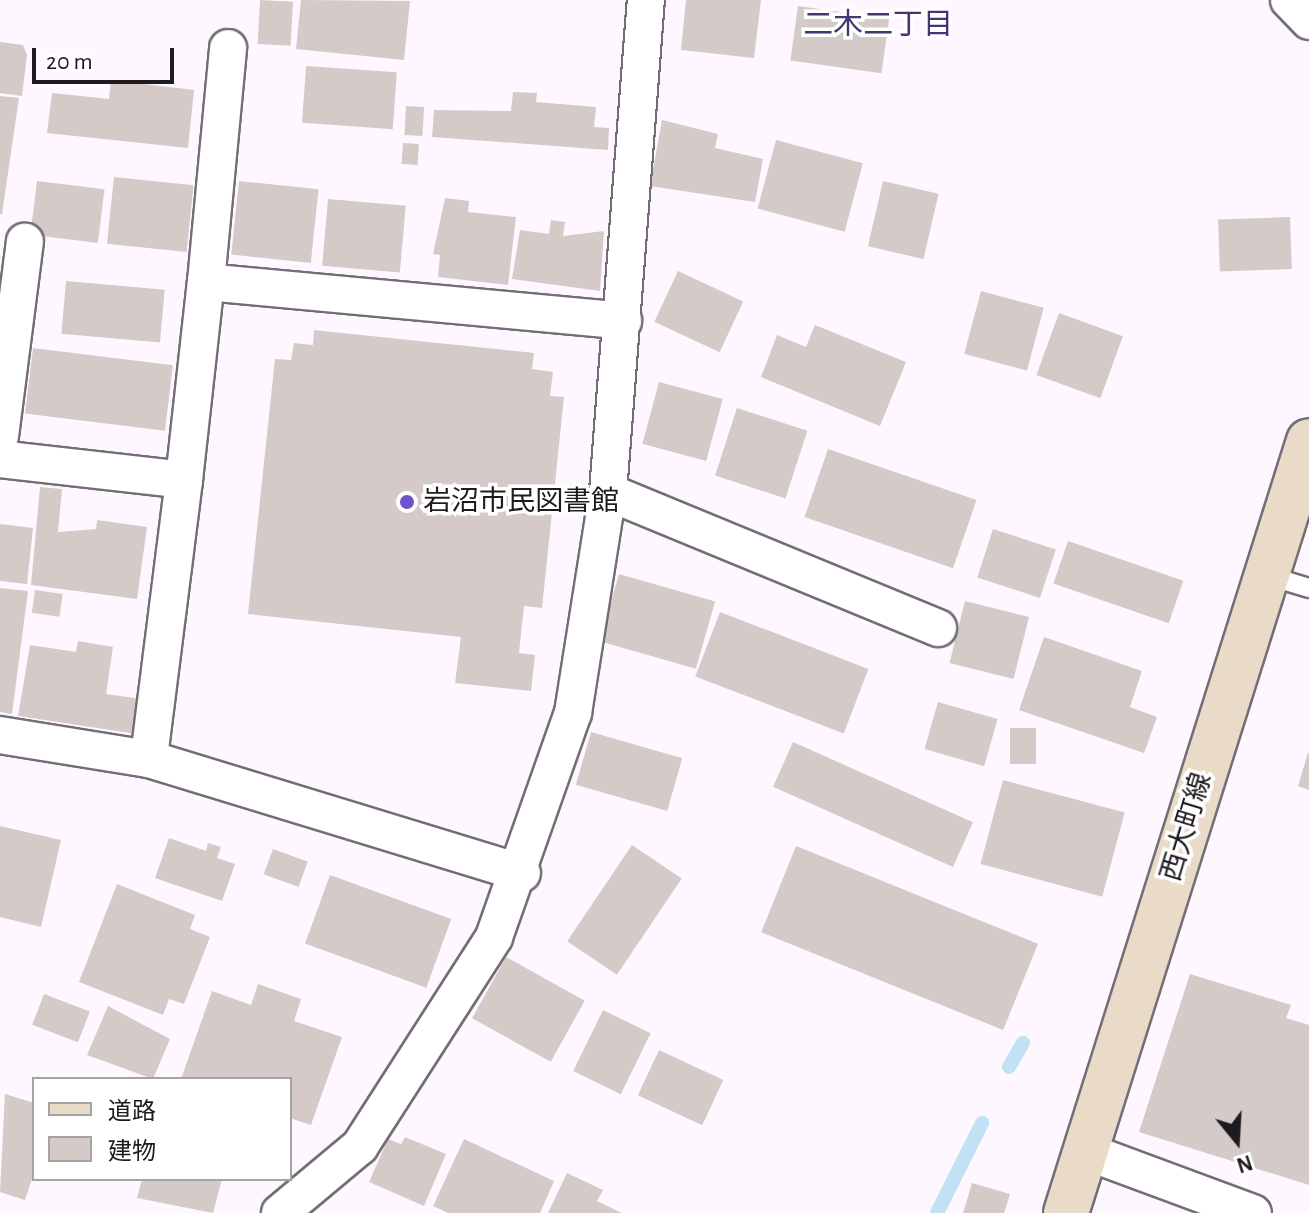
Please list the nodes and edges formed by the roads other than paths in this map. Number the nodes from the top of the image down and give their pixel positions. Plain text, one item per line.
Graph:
1 (646, 0) edge
2 (1289, 0) edge
3 (1309, 21) edge
4 (228, 48) dead end
5 (25, 242) dead end
6 (206, 282) junction
7 (623, 321) junction
8 (0, 436) edge
9 (1309, 441) edge
10 (0, 459) edge
11 (184, 480) junction
12 (608, 492) junction
13 (1266, 575) junction
14 (1309, 588) edge
15 (938, 628) dead end
16 (0, 735) edge
17 (149, 759) junction
18 (522, 873) junction
19 (1085, 1151) junction
20 (280, 1213) edge
21 (1066, 1213) edge
22 (1253, 1213) edge

1 - 7 street
2 - 3 street
4 - 6 street
5 - 8 street
6 - 7 street
6 - 11 street
7 - 12 street
9 - 13 street, 西大町線
10 - 11 street
11 - 17 street
12 - 15 street
12 - 18 street
13 - 14 lane
13 - 19 street, 西大町線
16 - 17 street
17 - 18 street
18 - 20 street
19 - 21 street, 西大町線
19 - 22 street

